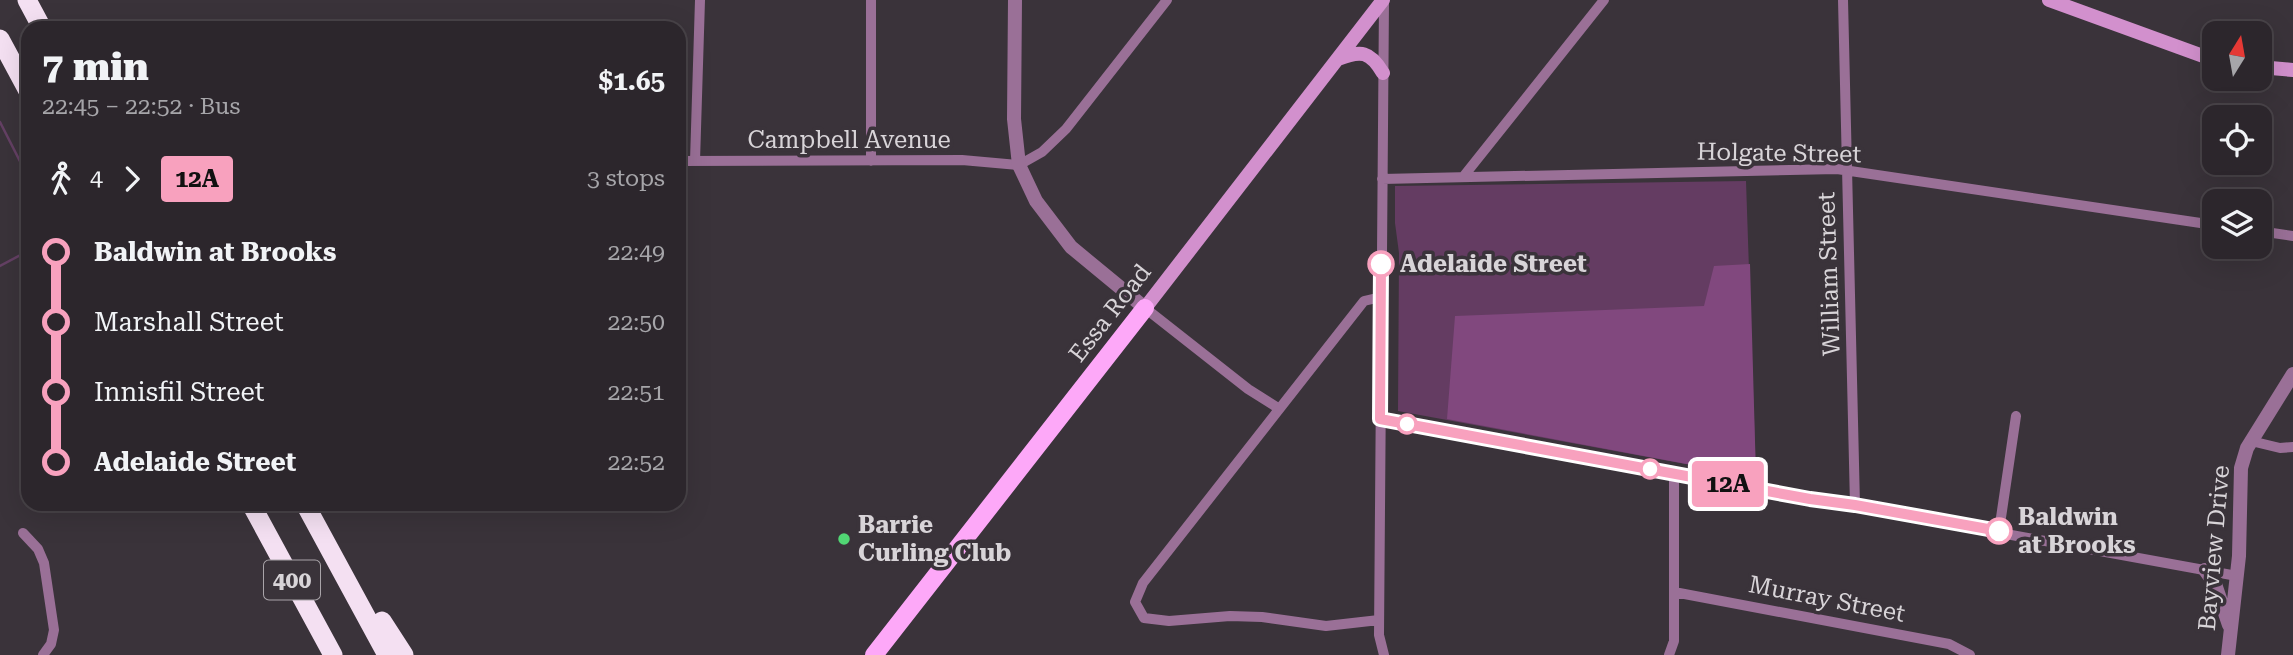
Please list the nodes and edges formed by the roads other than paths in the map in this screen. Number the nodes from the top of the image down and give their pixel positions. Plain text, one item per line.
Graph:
1 (27, 0) edge
2 (700, 0) edge
3 (872, 0) edge
4 (1015, 0) edge
5 (1167, 0) edge
6 (1383, 0) edge
7 (1604, 0) edge
8 (1843, 0) edge
9 (2049, 0) edge
10 (38, 21) edge
11 (0, 39) edge
12 (2202, 56) edge
13 (1337, 60) junction
14 (2272, 68) edge
15 (2293, 70) edge
16 (1383, 73) junction
17 (21, 79) edge
18 (686, 161) edge
19 (695, 161) junction
20 (871, 162) junction
21 (1019, 165) junction
22 (1848, 171) junction
23 (1463, 177) junction
24 (1382, 178) junction
25 (2202, 223) edge
26 (2272, 233) edge
27 (2293, 236) edge
28 (1381, 297) junction
29 (1144, 309) junction
30 (2293, 374) edge
31 (1278, 408) junction
32 (2016, 416) dead end
33 (1380, 419) junction
34 (2251, 441) junction
35 (2293, 447) edge
36 (1674, 474) junction
37 (1855, 505) junction
38 (255, 511) edge
39 (309, 511) edge
40 (317, 525) junction
41 (1999, 531) junction
42 (23, 533) dead end
43 (2205, 570) junction
44 (2237, 576) junction
45 (1674, 592) junction
46 (1380, 620) junction
47 (2230, 630) junction
48 (43, 655) edge
49 (333, 655) edge
50 (387, 655) edge
51 (404, 655) edge
52 (874, 655) edge
53 (1384, 655) edge
54 (1669, 655) edge
55 (1970, 655) edge
56 (2228, 655) edge

1 - 10 highway
2 - 19 street
3 - 20 street
4 - 21 street
5 - 21 street
6 - 13 main road, Essa Road
6 - 16 street
7 - 23 street
8 - 22 street, William Street
9 - 12 main road
11 - 17 highway
13 - 16 main road
13 - 29 main road, Essa Road
14 - 15 main road
16 - 24 street
18 - 19 street, Campbell Avenue
19 - 20 street, Campbell Avenue
20 - 21 street, Campbell Avenue
21 - 29 street
22 - 23 street, Holgate Street
22 - 25 street, Holgate Street
22 - 37 street, William Street
23 - 24 street, Holgate Street
24 - 28 street
26 - 27 street
28 - 31 street
28 - 33 street
29 - 31 street
29 - 52 main road, Essa Road
30 - 34 street, Bayview Drive
31 - 46 street
32 - 41 street
33 - 36 street
33 - 46 street
34 - 35 street
34 - 44 street, Bayview Drive
36 - 37 street
36 - 45 street
37 - 41 street
38 - 49 highway, 400
39 - 40 highway, 400
40 - 50 highway, 400
40 - 51 highway
41 - 43 street
42 - 48 street
43 - 44 street
43 - 47 street
44 - 47 street, Bayview Drive
45 - 54 street
45 - 55 street, Murray Street
46 - 53 street
47 - 56 street, Bayview Drive

